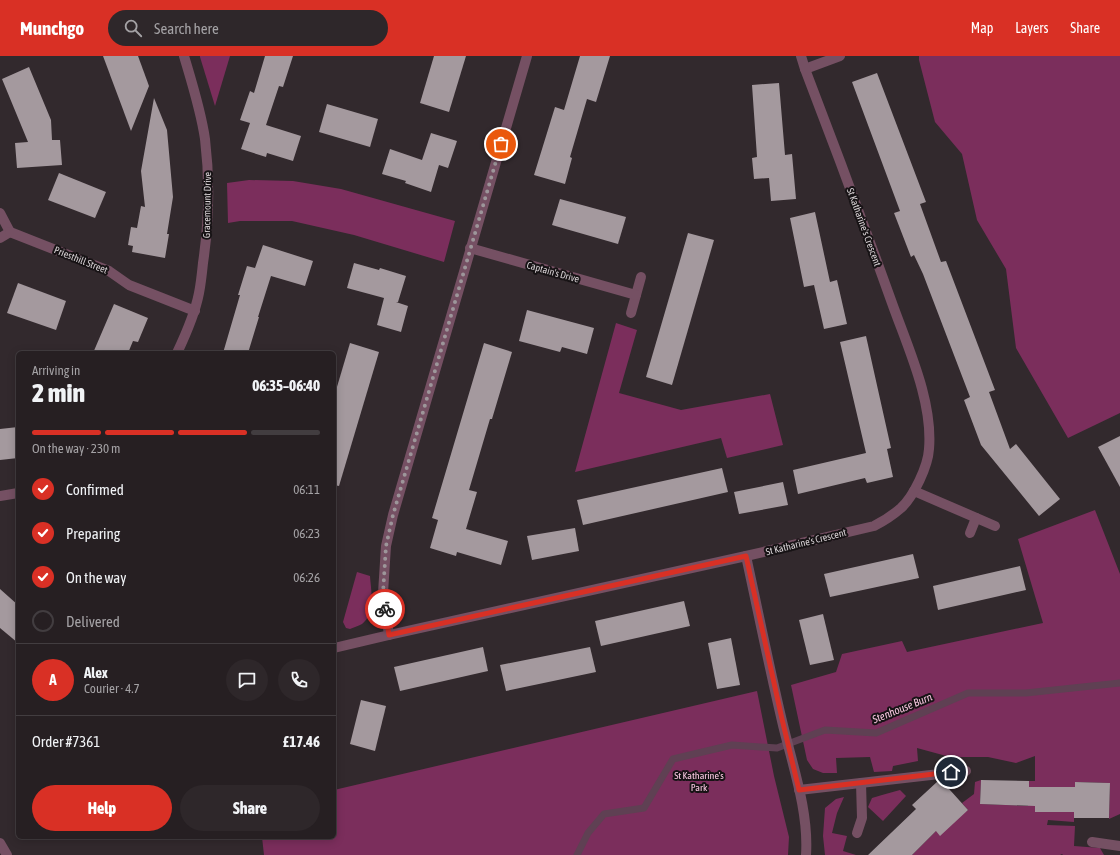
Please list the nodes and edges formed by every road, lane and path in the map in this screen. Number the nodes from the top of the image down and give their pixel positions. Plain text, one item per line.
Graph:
1 (184, 56) edge
2 (527, 56) edge
3 (801, 56) edge
4 (840, 56) edge
5 (805, 69) junction
6 (0, 213) edge
7 (10, 232) junction
8 (0, 238) edge
9 (470, 248) junction
10 (642, 278) dead end
11 (636, 295) junction
12 (195, 310) junction
13 (631, 312) dead end
14 (178, 351) edge
15 (914, 491) junction
16 (16, 493) edge
17 (0, 496) edge
18 (976, 518) junction
19 (995, 526) dead end
20 (970, 533) dead end
21 (746, 556) junction
22 (389, 635) junction
23 (336, 648) edge
24 (966, 771) dead end
25 (861, 783) junction
26 (799, 790) junction
27 (856, 834) dead end
28 (1092, 842) dead end
29 (0, 844) edge
30 (1120, 846) edge
31 (4, 854) edge
32 (806, 855) edge

1 - 12 street, Gracemount Drive
2 - 9 street
3 - 5 street, St Katharine's Crescent
4 - 5 street
5 - 15 street, St Katharine's Crescent
6 - 7 street
7 - 8 street
7 - 12 street, Priesthill Street
9 - 11 street, Captain's Drive
9 - 22 street
10 - 11 street
11 - 13 street
12 - 14 street, Gracemount Drive
15 - 18 street
15 - 21 street, St Katharine's Crescent
16 - 17 street
18 - 19 street
18 - 20 street
21 - 22 street, St Katharine's Crescent
21 - 26 street
22 - 23 street, St Katharine's Crescent
24 - 25 street
25 - 26 street
25 - 27 street
26 - 32 street
28 - 30 street
29 - 31 street

